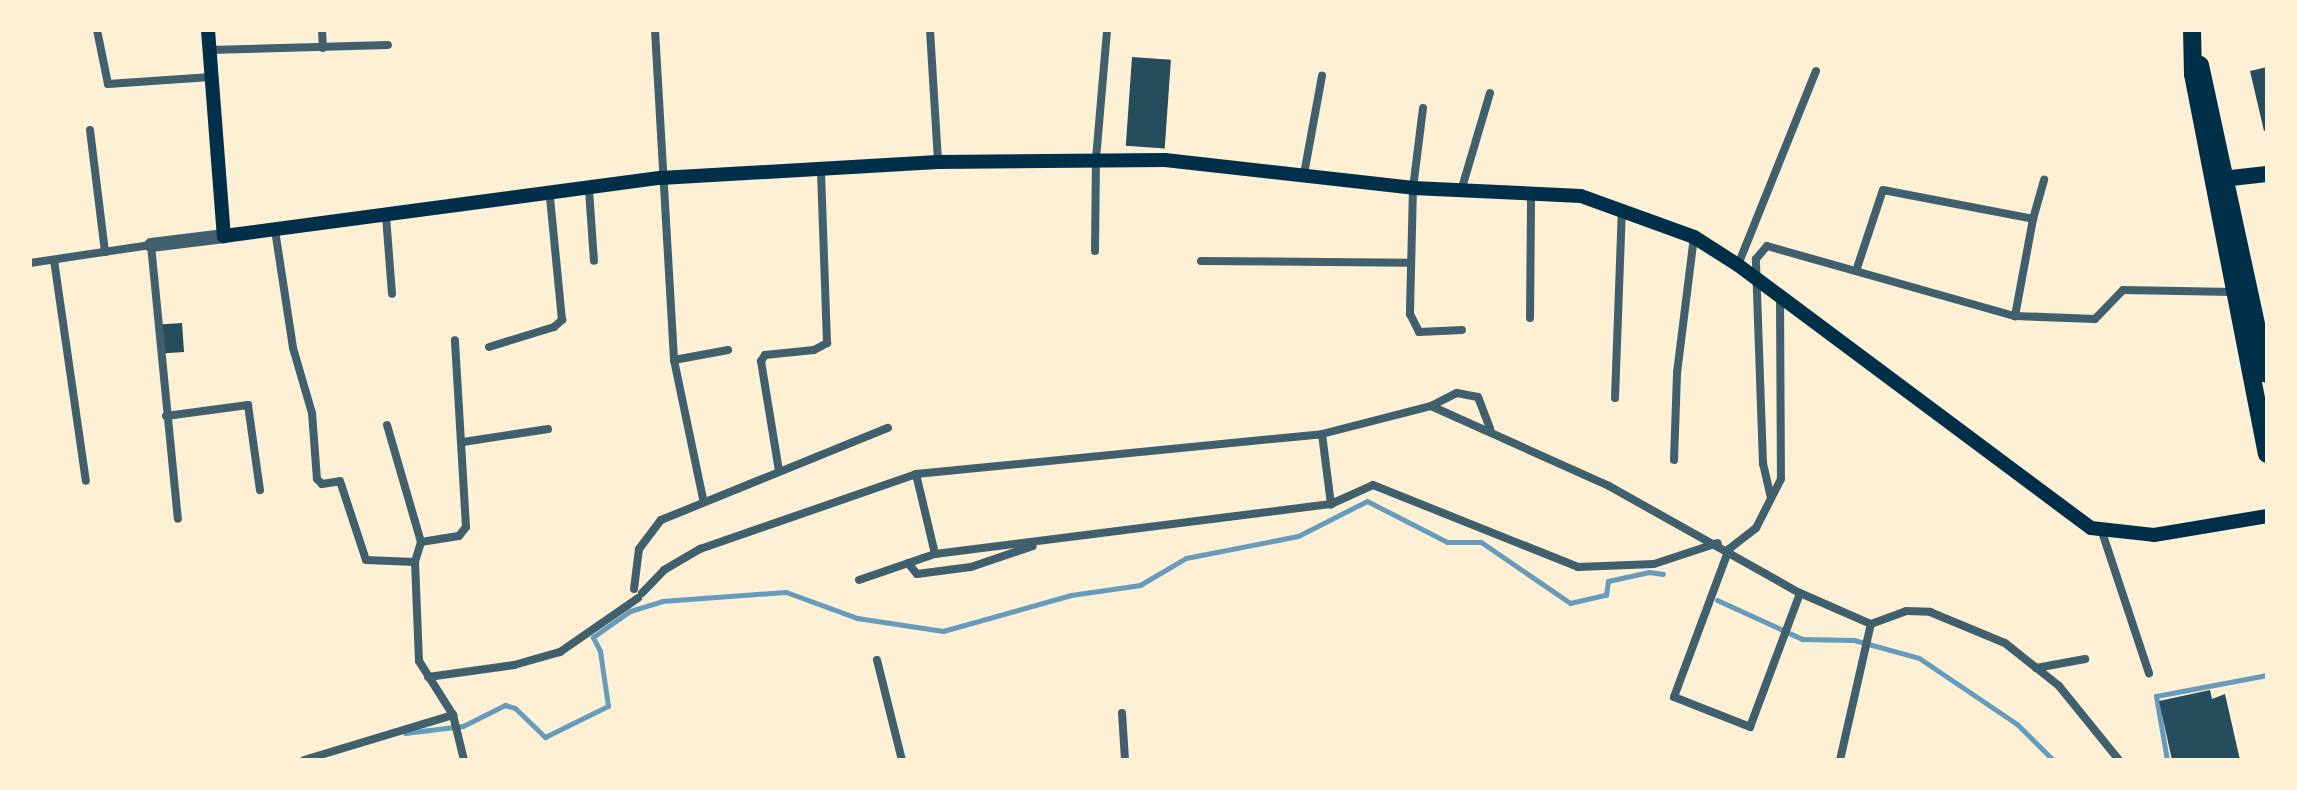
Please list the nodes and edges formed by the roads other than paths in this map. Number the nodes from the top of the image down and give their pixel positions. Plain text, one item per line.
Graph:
1 (97, 30) edge
2 (208, 30) edge
3 (322, 30) edge
4 (655, 30) edge
5 (930, 30) edge
6 (1107, 30) edge
7 (2192, 30) edge
8 (388, 45) dead end
9 (323, 48) junction
10 (209, 50) junction
11 (1816, 71) dead end
12 (1322, 76) dead end
13 (211, 77) junction
14 (1490, 93) dead end
15 (1423, 108) dead end
16 (90, 130) dead end
17 (1096, 159) junction
18 (938, 162) junction
19 (821, 168) junction
20 (1304, 174) junction
21 (2267, 174) edge
22 (661, 178) junction
23 (2220, 179) junction
24 (2044, 180) dead end
25 (1413, 188) junction
26 (589, 190) junction
27 (1461, 191) junction
28 (1531, 193) junction
29 (550, 197) junction
30 (1622, 207) junction
31 (386, 216) junction
32 (2033, 219) junction
33 (275, 230) junction
34 (224, 236) junction
35 (1694, 237) junction
36 (151, 245) junction
37 (1095, 251) dead end
38 (105, 252) junction
39 (54, 260) junction
40 (594, 261) dead end
41 (1201, 261) dead end
42 (30, 263) edge
43 (1411, 263) junction
44 (1738, 265) junction
45 (1856, 271) junction
46 (1759, 283) junction
47 (2234, 292) junction
48 (392, 294) dead end
49 (1780, 297) junction
50 (2015, 316) junction
51 (1530, 318) dead end
52 (1462, 330) dead end
53 (455, 340) dead end
54 (489, 347) dead end
55 (728, 350) dead end
56 (674, 360) junction
57 (2267, 374) edge
58 (1615, 398) dead end
59 (1431, 406) junction
60 (166, 416) junction
61 (387, 425) dead end
62 (888, 428) dead end
63 (548, 429) dead end
64 (1490, 429) junction
65 (1322, 434) junction
66 (463, 442) junction
67 (2267, 454) edge
68 (1674, 460) dead end
69 (779, 471) junction
70 (916, 474) junction
71 (86, 481) dead end
72 (260, 490) dead end
73 (1771, 498) junction
74 (703, 499) junction
75 (1331, 504) junction
76 (2267, 516) edge
77 (178, 519) dead end
78 (2102, 532) junction
79 (1048, 540) junction
80 (421, 542) junction
81 (1718, 543) junction
82 (1729, 549) junction
83 (935, 554) junction
84 (415, 562) junction
85 (908, 563) junction
86 (859, 580) dead end
87 (638, 593) junction
88 (1800, 593) junction
89 (1871, 624) junction
90 (2085, 659) dead end
91 (877, 660) dead end
92 (2036, 668) junction
93 (2149, 673) dead end
94 (428, 677) junction
95 (1122, 713) dead end
96 (454, 719) junction
97 (304, 760) edge
98 (464, 760) edge
99 (902, 760) edge
100 (1125, 760) edge
101 (1840, 760) edge
102 (2119, 760) edge

1 - 13 street
2 - 10 main road
3 - 9 street
4 - 22 street
5 - 18 street
6 - 17 street
7 - 23 highway
8 - 9 street
9 - 10 street
10 - 13 main road
11 - 44 street
12 - 20 street
13 - 34 main road
14 - 27 street
15 - 25 street
16 - 38 street
17 - 18 main road
17 - 20 main road
17 - 37 street
18 - 19 main road
19 - 22 main road
19 - 69 street
20 - 25 main road
21 - 23 main road
22 - 26 main road
22 - 56 street
23 - 47 highway
23 - 57 highway
24 - 32 street
25 - 27 main road
25 - 43 street
26 - 29 main road
26 - 40 street
27 - 28 main road
28 - 30 main road
28 - 51 street
29 - 31 main road
29 - 54 street
30 - 35 main road
30 - 58 street
31 - 33 main road
31 - 48 street
32 - 45 street
32 - 50 street
33 - 34 main road
33 - 84 street
34 - 36 street
35 - 44 main road
35 - 68 street
36 - 38 street
36 - 60 street
38 - 39 street
39 - 42 street
39 - 71 street
41 - 43 street
43 - 52 street
44 - 46 main road
45 - 46 street
45 - 50 street
46 - 49 main road
46 - 73 street
47 - 50 street
47 - 67 highway
49 - 73 street
49 - 78 main road
53 - 66 street
55 - 56 street
56 - 74 street
59 - 64 street
59 - 64 street
59 - 65 street
60 - 72 street
60 - 77 street
61 - 80 street
62 - 69 street
63 - 66 street
64 - 81 street
65 - 70 street
65 - 75 street
66 - 80 street
69 - 74 street
70 - 83 street
70 - 87 street
73 - 82 street
74 - 87 street
75 - 79 street
75 - 81 street
76 - 78 main road
78 - 93 street
79 - 83 street
79 - 85 street
80 - 84 street
81 - 82 street
82 - 88 street
82 - 88 street
83 - 85 street
84 - 94 street
85 - 86 street
87 - 94 street
88 - 89 street
89 - 92 street
89 - 101 street
90 - 92 street
91 - 99 street
92 - 102 street
94 - 96 street
95 - 100 street
96 - 97 street
96 - 98 street

